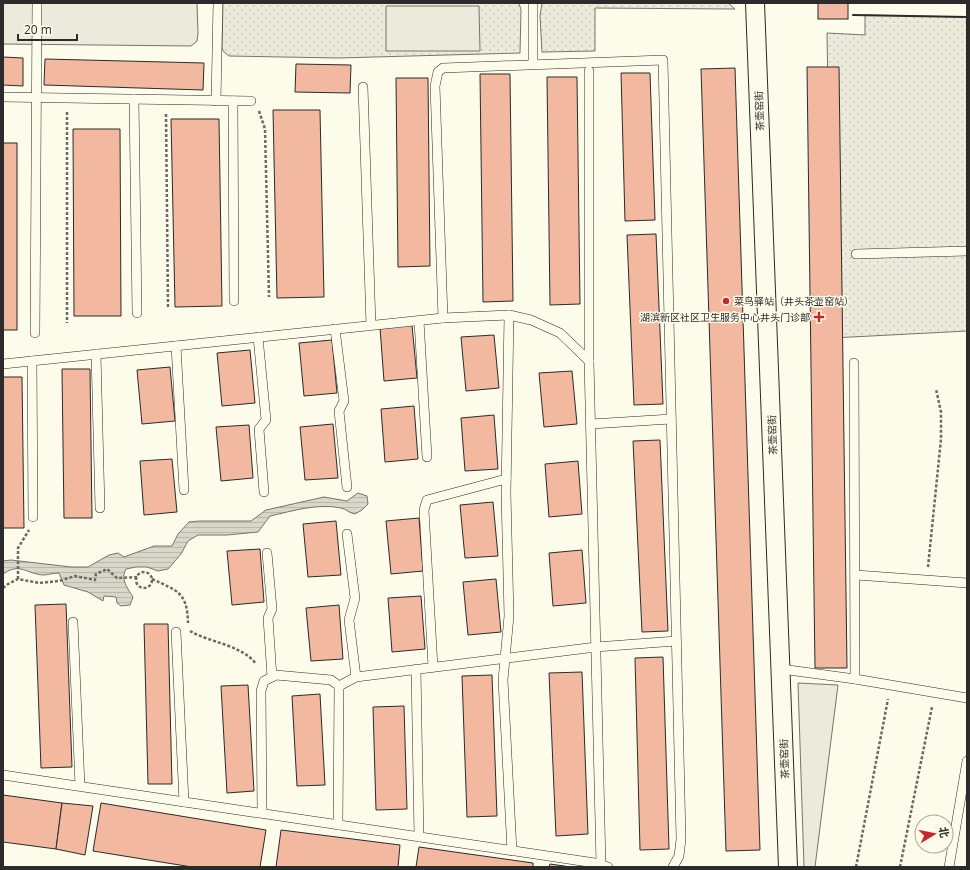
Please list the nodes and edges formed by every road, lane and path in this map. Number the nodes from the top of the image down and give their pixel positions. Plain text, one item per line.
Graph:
1 (37, 3) edge
2 (218, 3) edge
3 (533, 3) edge
4 (755, 3) edge
5 (533, 64) junction
6 (589, 71) dead end
7 (363, 87) dead end
8 (3, 97) edge
9 (36, 98) junction
10 (66, 98) junction
11 (134, 99) junction
12 (166, 100) junction
13 (216, 101) junction
14 (233, 101) junction
15 (251, 101) joint
16 (967, 251) edge
17 (856, 254) dead end
18 (269, 297) dead end
19 (234, 301) dead end
20 (168, 308) dead end
21 (137, 313) dead end
22 (509, 315) junction
23 (443, 318) junction
24 (419, 321) junction
25 (67, 323) dead end
26 (371, 325) junction
27 (335, 329) junction
28 (35, 333) dead end
29 (258, 337) junction
30 (176, 346) junction
31 (96, 354) junction
32 (32, 361) junction
33 (589, 361) junction
34 (854, 363) dead end
35 (3, 364) edge
36 (936, 389) dead end
37 (671, 420) junction
38 (591, 424) junction
39 (427, 457) dead end
40 (506, 479) junction
41 (347, 487) dead end
42 (184, 490) dead end
43 (264, 492) dead end
44 (100, 508) dead end
45 (33, 517) joint
46 (347, 534) dead end
47 (267, 553) dead end
48 (856, 575) junction
49 (137, 577) junction
50 (152, 579) junction
51 (18, 580) junction
52 (926, 580) junction
53 (967, 583) edge
54 (3, 588) edge
55 (73, 622) dead end
56 (176, 632) dead end
57 (676, 641) junction
58 (596, 647) junction
59 (505, 658) junction
60 (434, 667) junction
61 (416, 669) junction
62 (781, 669) junction
63 (356, 677) junction
64 (268, 679) junction
65 (855, 679) junction
66 (891, 685) junction
67 (339, 686) junction
68 (935, 693) junction
69 (967, 698) edge
70 (967, 761) edge
71 (3, 775) edge
72 (80, 786) junction
73 (184, 802) junction
74 (262, 813) junction
75 (338, 824) junction
76 (419, 837) junction
77 (512, 851) junction
78 (605, 866) edge
79 (673, 867) edge
80 (788, 867) edge
81 (856, 867) edge
82 (900, 867) edge
83 (949, 867) edge

1 - 9 lane
2 - 13 lane
3 - 5 lane
4 - 62 street, 茶壶窑街
5 - 23 lane
5 - 37 lane
6 - 33 lane
7 - 26 lane
8 - 9 lane
9 - 10 lane
9 - 28 lane
10 - 11 lane
10 - 25 path
11 - 12 lane
11 - 21 lane
12 - 13 lane
12 - 20 path
13 - 14 lane
14 - 15 lane
14 - 19 lane
15 - 18 path
16 - 17 lane
22 - 23 lane
22 - 33 lane
22 - 40 lane
23 - 24 lane
24 - 26 lane
24 - 39 lane
26 - 27 lane
27 - 29 lane
27 - 41 lane
29 - 30 lane
29 - 43 lane
30 - 31 lane
30 - 42 lane
31 - 32 lane
31 - 44 lane
32 - 35 lane
32 - 45 lane
33 - 38 lane
34 - 48 lane
36 - 52 path
37 - 38 lane
37 - 57 lane
38 - 58 lane
40 - 59 lane
40 - 60 lane
45 - 51 path
46 - 63 lane
47 - 64 lane
48 - 52 lane
48 - 65 lane
49 - 50 path
49 - 50 path
49 - 51 path
50 - 64 path
51 - 54 path
52 - 53 lane
55 - 72 lane
56 - 73 lane
57 - 58 lane
57 - 79 lane
58 - 59 lane
58 - 78 lane
59 - 60 lane
59 - 77 lane
60 - 61 lane
61 - 63 lane
61 - 76 lane
62 - 65 lane
62 - 80 street, 茶壶窑街
63 - 67 lane
64 - 67 lane
64 - 74 lane
65 - 66 lane
66 - 68 lane
66 - 81 path
67 - 75 lane
68 - 69 lane
68 - 82 path
70 - 83 lane
71 - 72 lane
72 - 73 lane
73 - 74 lane
74 - 75 lane
75 - 76 lane
76 - 77 lane
77 - 78 lane

